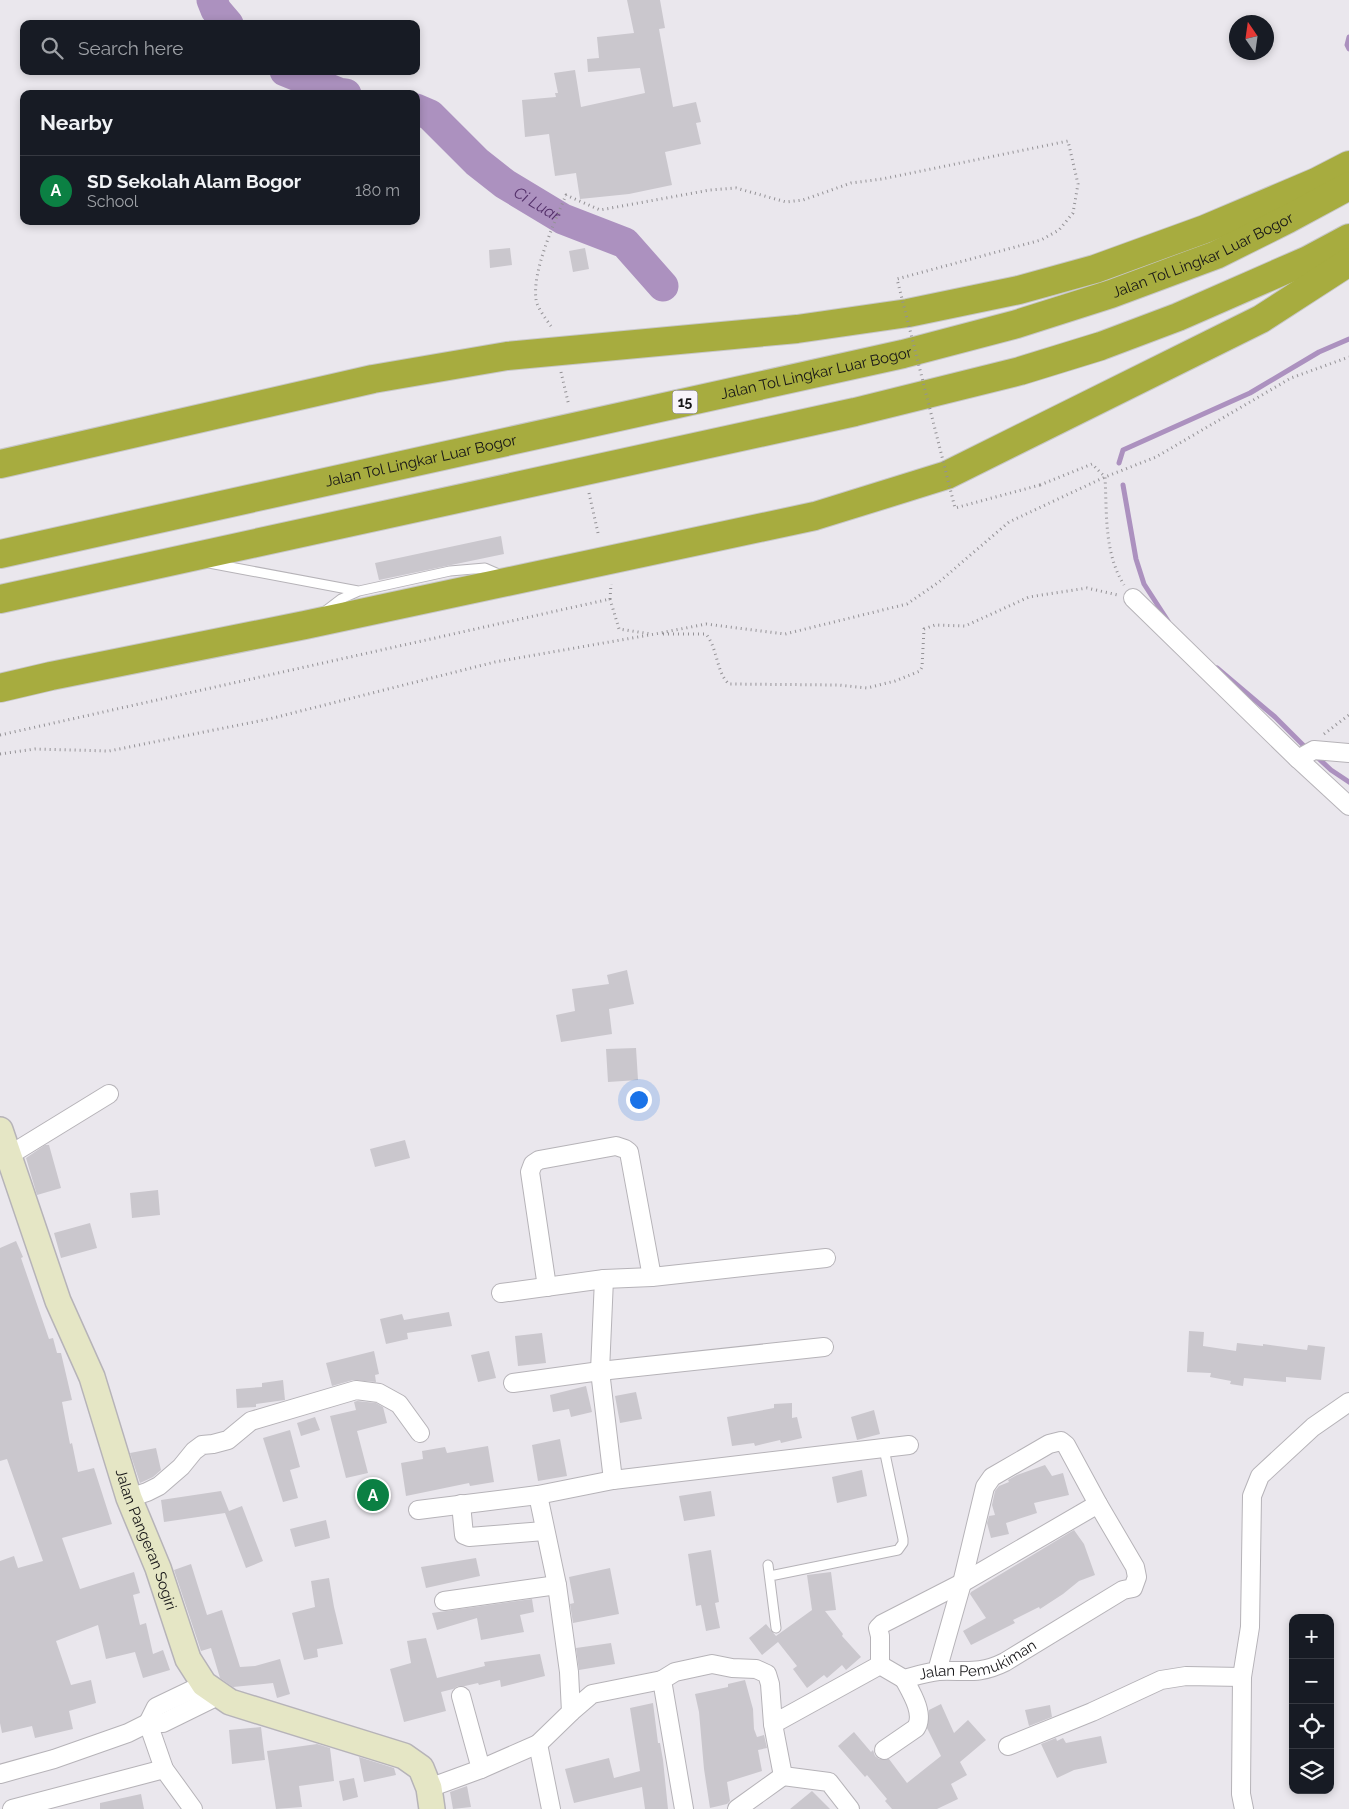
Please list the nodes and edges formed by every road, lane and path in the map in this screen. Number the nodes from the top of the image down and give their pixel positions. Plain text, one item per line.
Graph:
1 (1349, 165) edge
2 (1349, 186) edge
3 (1349, 238) edge
4 (1349, 262) edge
5 (551, 326) dead end
6 (1349, 357) edge
7 (561, 371) dead end
8 (569, 406) dead end
9 (1, 464) edge
10 (1105, 477) junction
11 (589, 493) dead end
12 (598, 533) dead end
13 (0, 554) edge
14 (186, 558) junction
15 (514, 581) junction
16 (611, 584) dead end
17 (359, 591) junction
18 (1133, 598) junction
19 (0, 599) edge
20 (610, 599) junction
21 (306, 626) junction
22 (655, 634) junction
23 (51, 676) junction
24 (0, 678) edge
25 (0, 688) edge
26 (1349, 715) edge
27 (0, 735) edge
28 (1314, 750) junction
29 (1349, 753) edge
30 (0, 754) edge
31 (1298, 759) junction
32 (1349, 806) edge
33 (109, 1094) dead end
34 (0, 1130) edge
35 (8, 1156) junction
36 (826, 1258) dead end
37 (652, 1277) junction
38 (604, 1278) junction
39 (547, 1287) junction
40 (500, 1293) dead end
41 (824, 1347) dead end
42 (600, 1371) junction
43 (513, 1383) dead end
44 (1349, 1402) edge
45 (420, 1432) dead end
46 (909, 1446) dead end
47 (884, 1449) junction
48 (613, 1480) junction
49 (538, 1495) junction
50 (129, 1498) junction
51 (461, 1504) junction
52 (1098, 1504) junction
53 (418, 1510) dead end
54 (544, 1532) junction
55 (768, 1565) dead end
56 (770, 1576) junction
57 (962, 1583) junction
58 (557, 1585) junction
59 (444, 1601) dead end
60 (776, 1628) dead end
61 (880, 1665) junction
62 (937, 1671) junction
63 (1242, 1677) junction
64 (904, 1679) junction
65 (662, 1680) junction
66 (212, 1690) junction
67 (462, 1696) dead end
68 (571, 1712) junction
69 (148, 1723) junction
70 (773, 1724) junction
71 (538, 1744) junction
72 (1008, 1746) dead end
73 (884, 1750) dead end
74 (164, 1769) junction
75 (481, 1769) junction
76 (0, 1772) edge
77 (783, 1776) junction
78 (430, 1799) edge
79 (12, 1809) edge
80 (193, 1809) edge
81 (551, 1809) edge
82 (684, 1809) edge
83 (736, 1809) edge
84 (850, 1809) edge
85 (1244, 1809) edge

1 - 9 highway
2 - 13 highway, Jalan Tol Lingkar Luar Bogor / 15
3 - 14 highway
4 - 15 highway
5 - 10 path, bridge
6 - 10 path
7 - 8 path
10 - 18 path
10 - 22 path
11 - 12 path
14 - 17 lane
14 - 19 highway
15 - 17 lane
15 - 21 highway
16 - 20 path
17 - 21 lane
18 - 22 path
18 - 31 street
20 - 22 path
20 - 27 path
21 - 23 highway
22 - 30 path
23 - 24 highway
23 - 25 highway
26 - 28 path
28 - 29 street
28 - 31 street
31 - 32 street
33 - 35 street
34 - 35 street, Jalan Pangeran Sogiri
35 - 50 street, Jalan Pangeran Sogiri
36 - 37 street
37 - 38 street
37 - 39 street
38 - 39 street
38 - 42 street
39 - 40 street
41 - 42 street
42 - 43 street
42 - 48 street
44 - 63 street
45 - 50 street
46 - 47 street
47 - 48 street
47 - 56 lane
48 - 49 street
49 - 51 street
49 - 54 street
50 - 66 street, Jalan Pangeran Sogiri
51 - 53 street
51 - 54 street
52 - 57 street
52 - 57 street
52 - 62 street, Jalan Pemukiman
54 - 58 street
55 - 56 lane
56 - 60 lane
57 - 61 street
57 - 62 street
58 - 59 street
58 - 68 street
61 - 64 street, Jalan Pemukiman
61 - 70 street
62 - 64 street, Jalan Pemukiman
63 - 72 street
63 - 85 street
64 - 73 street
65 - 68 street
65 - 70 street
65 - 82 street
66 - 69 street
66 - 78 street, Jalan Pangeran Sogiri
67 - 75 street
68 - 71 street
69 - 74 street
69 - 76 street
70 - 77 street
71 - 75 street
71 - 81 street
74 - 79 street
74 - 80 street
75 - 78 street
77 - 83 street
77 - 84 street

